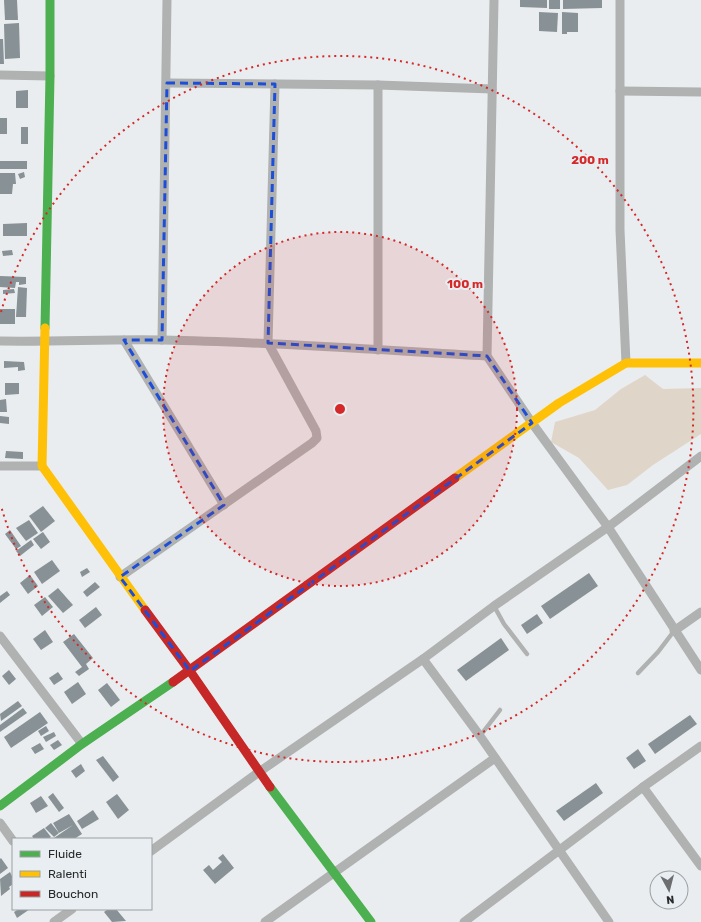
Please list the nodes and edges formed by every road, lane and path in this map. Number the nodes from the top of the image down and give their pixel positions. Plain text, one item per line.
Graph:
1 (50, 0) edge
2 (167, 0) edge
3 (494, 0) edge
4 (620, 0) edge
5 (0, 75) edge
6 (50, 76) junction
7 (167, 83) junction
8 (275, 84) junction
9 (378, 85) junction
10 (492, 89) junction
11 (620, 91) junction
12 (701, 92) edge
13 (124, 340) junction
14 (162, 340) junction
15 (0, 341) edge
16 (45, 342) junction
17 (268, 343) junction
18 (378, 350) junction
19 (487, 356) junction
20 (626, 363) junction
21 (701, 363) edge
22 (532, 423) junction
23 (701, 456) edge
24 (0, 466) edge
25 (42, 466) junction
26 (224, 505) junction
27 (608, 526) junction
28 (120, 576) junction
29 (494, 606) junction
30 (701, 612) edge
31 (674, 631) junction
32 (0, 636) edge
33 (527, 654) dead end
34 (423, 659) junction
35 (190, 670) junction
36 (701, 670) edge
37 (638, 673) dead end
38 (500, 710) dead end
39 (480, 736) junction
40 (82, 744) junction
41 (701, 746) edge
42 (495, 758) junction
43 (259, 772) junction
44 (643, 787) junction
45 (0, 806) edge
46 (0, 823) edge
47 (12, 840) edge
48 (559, 849) junction
49 (152, 850) edge
50 (701, 866) edge
51 (334, 873) junction
52 (66, 911) edge
53 (54, 922) edge
54 (265, 922) edge
55 (371, 922) edge
56 (464, 922) edge
57 (609, 922) edge

1 - 6 street
2 - 7 street
3 - 10 street
4 - 11 street
5 - 6 street
6 - 16 street
7 - 8 street
7 - 14 street
8 - 9 street
8 - 17 street
9 - 10 street
9 - 18 street
10 - 19 street
11 - 12 street
11 - 20 street
13 - 14 street
13 - 16 street
13 - 26 street
14 - 17 street
15 - 16 street
16 - 25 street
17 - 18 street
17 - 26 street
18 - 19 street
19 - 22 street
20 - 21 street
20 - 22 street
22 - 27 street
22 - 35 street
23 - 27 street
24 - 25 street
25 - 28 street
26 - 28 street
27 - 29 street
27 - 31 street
28 - 35 street
29 - 33 lane
29 - 34 street
30 - 31 street
31 - 36 street
31 - 37 lane
32 - 40 street
34 - 39 street
34 - 43 street
35 - 40 street
35 - 43 street
38 - 39 lane
39 - 42 street
40 - 45 street
41 - 44 street
42 - 48 street
42 - 51 street
43 - 49 street
43 - 51 street
44 - 48 street
44 - 50 street
46 - 47 street
48 - 56 street
48 - 57 street
51 - 54 street
51 - 55 street
52 - 53 street

